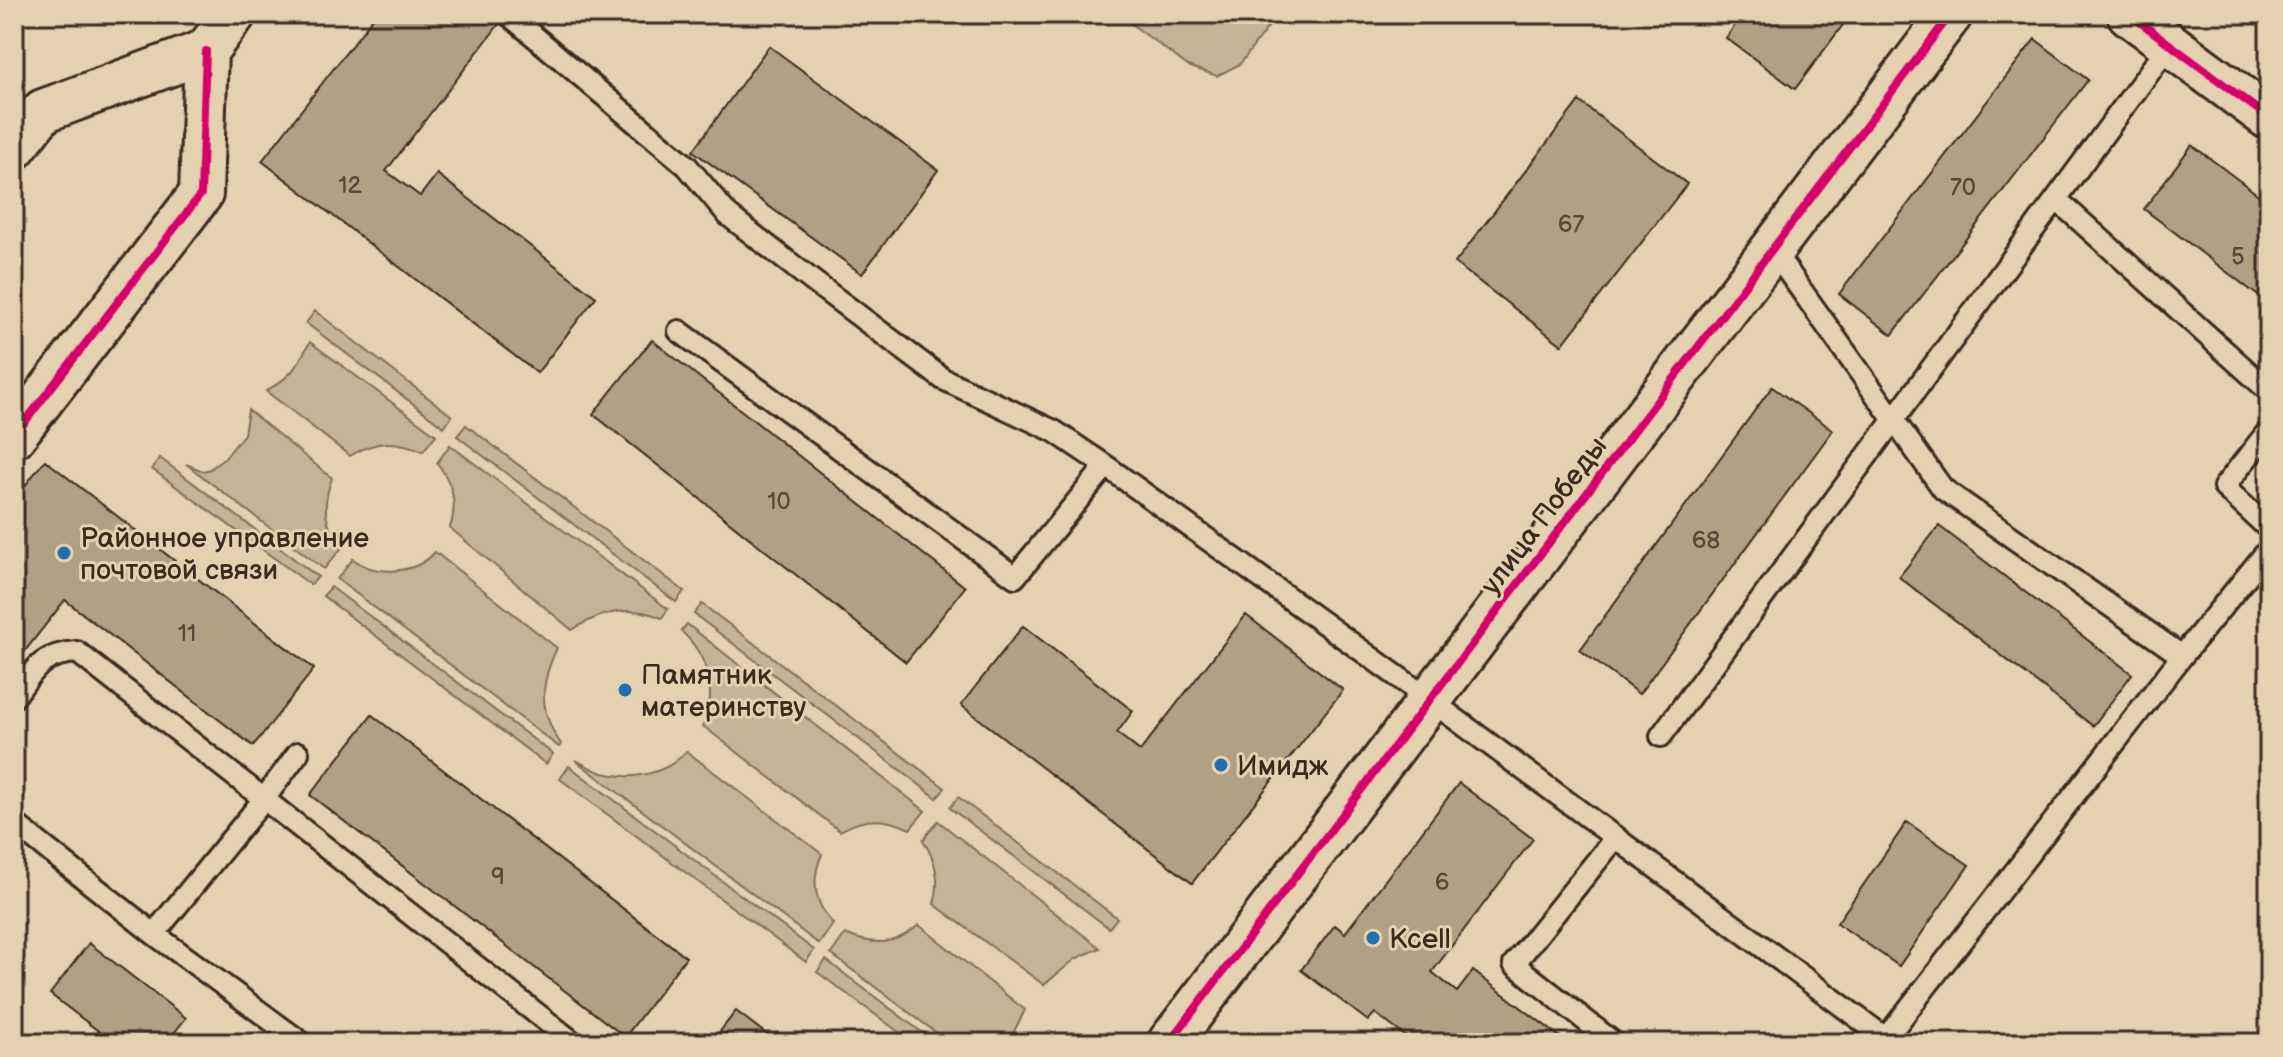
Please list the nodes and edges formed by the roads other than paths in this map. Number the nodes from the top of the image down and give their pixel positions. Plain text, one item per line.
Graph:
1 (508, 14) edge
2 (1951, 14) edge
3 (2129, 14) edge
4 (232, 15) edge
5 (2170, 44) junction
6 (206, 51) junction
7 (2269, 118) edge
8 (14, 148) edge
9 (2056, 199) junction
10 (1772, 249) junction
11 (679, 331) dead end
12 (2269, 391) edge
13 (1893, 420) junction
14 (2269, 430) edge
15 (14, 436) edge
16 (1106, 466) junction
17 (2269, 529) edge
18 (2269, 549) edge
19 (2182, 656) junction
20 (14, 697) edge
21 (1430, 700) junction
22 (1661, 736) dead end
23 (298, 753) dead end
24 (264, 799) junction
25 (14, 823) edge
26 (1616, 837) junction
27 (154, 934) junction
28 (1889, 1040) edge
29 (302, 1043) edge
30 (574, 1043) edge
31 (1169, 1043) edge
32 (1614, 1043) edge

1 - 16 lane
2 - 10 street, улица Победы
3 - 5 street
4 - 6 street
5 - 7 street
5 - 9 lane
6 - 8 street
6 - 15 street
9 - 12 lane
9 - 13 lane
10 - 13 lane
10 - 21 street, улица Победы
11 - 16 lane
13 - 19 lane
13 - 22 lane
14 - 17 lane
16 - 21 lane
18 - 19 lane
19 - 28 lane
20 - 24 lane
21 - 26 lane
21 - 31 street, улица Победы
23 - 24 lane
24 - 27 lane
24 - 30 lane
25 - 27 lane
26 - 28 lane
26 - 32 lane
27 - 29 lane

